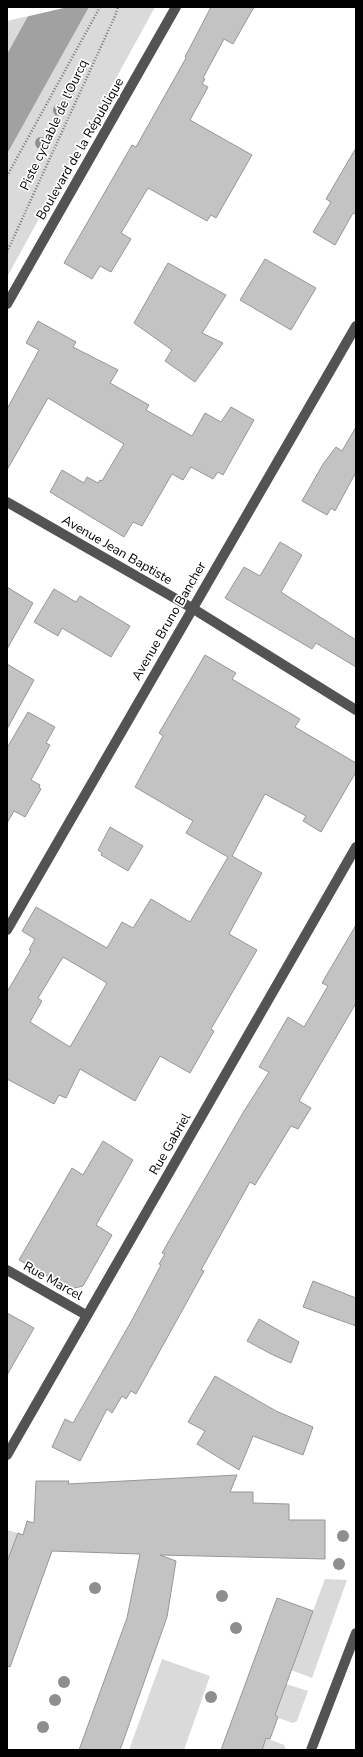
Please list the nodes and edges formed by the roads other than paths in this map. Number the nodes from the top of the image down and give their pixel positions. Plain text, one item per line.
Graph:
1 (176, 7) edge
2 (7, 304) edge
3 (356, 326) edge
4 (7, 502) edge
5 (192, 608) junction
6 (356, 710) edge
7 (356, 847) edge
8 (7, 930) edge
9 (7, 1270) edge
10 (86, 1315) junction
11 (7, 1455) edge
12 (356, 1633) edge
13 (311, 1750) edge

1 - 2 street, Boulevard de la République
3 - 5 street, Avenue Bruno Bancher
4 - 5 street, Avenue Jean Baptiste
5 - 6 street, Avenue Jean Baptiste
5 - 8 street, Avenue Bruno Bancher
7 - 10 street, Rue Gabriel
9 - 10 street, Rue Marcel
10 - 11 street, Rue Gabriel
12 - 13 street

